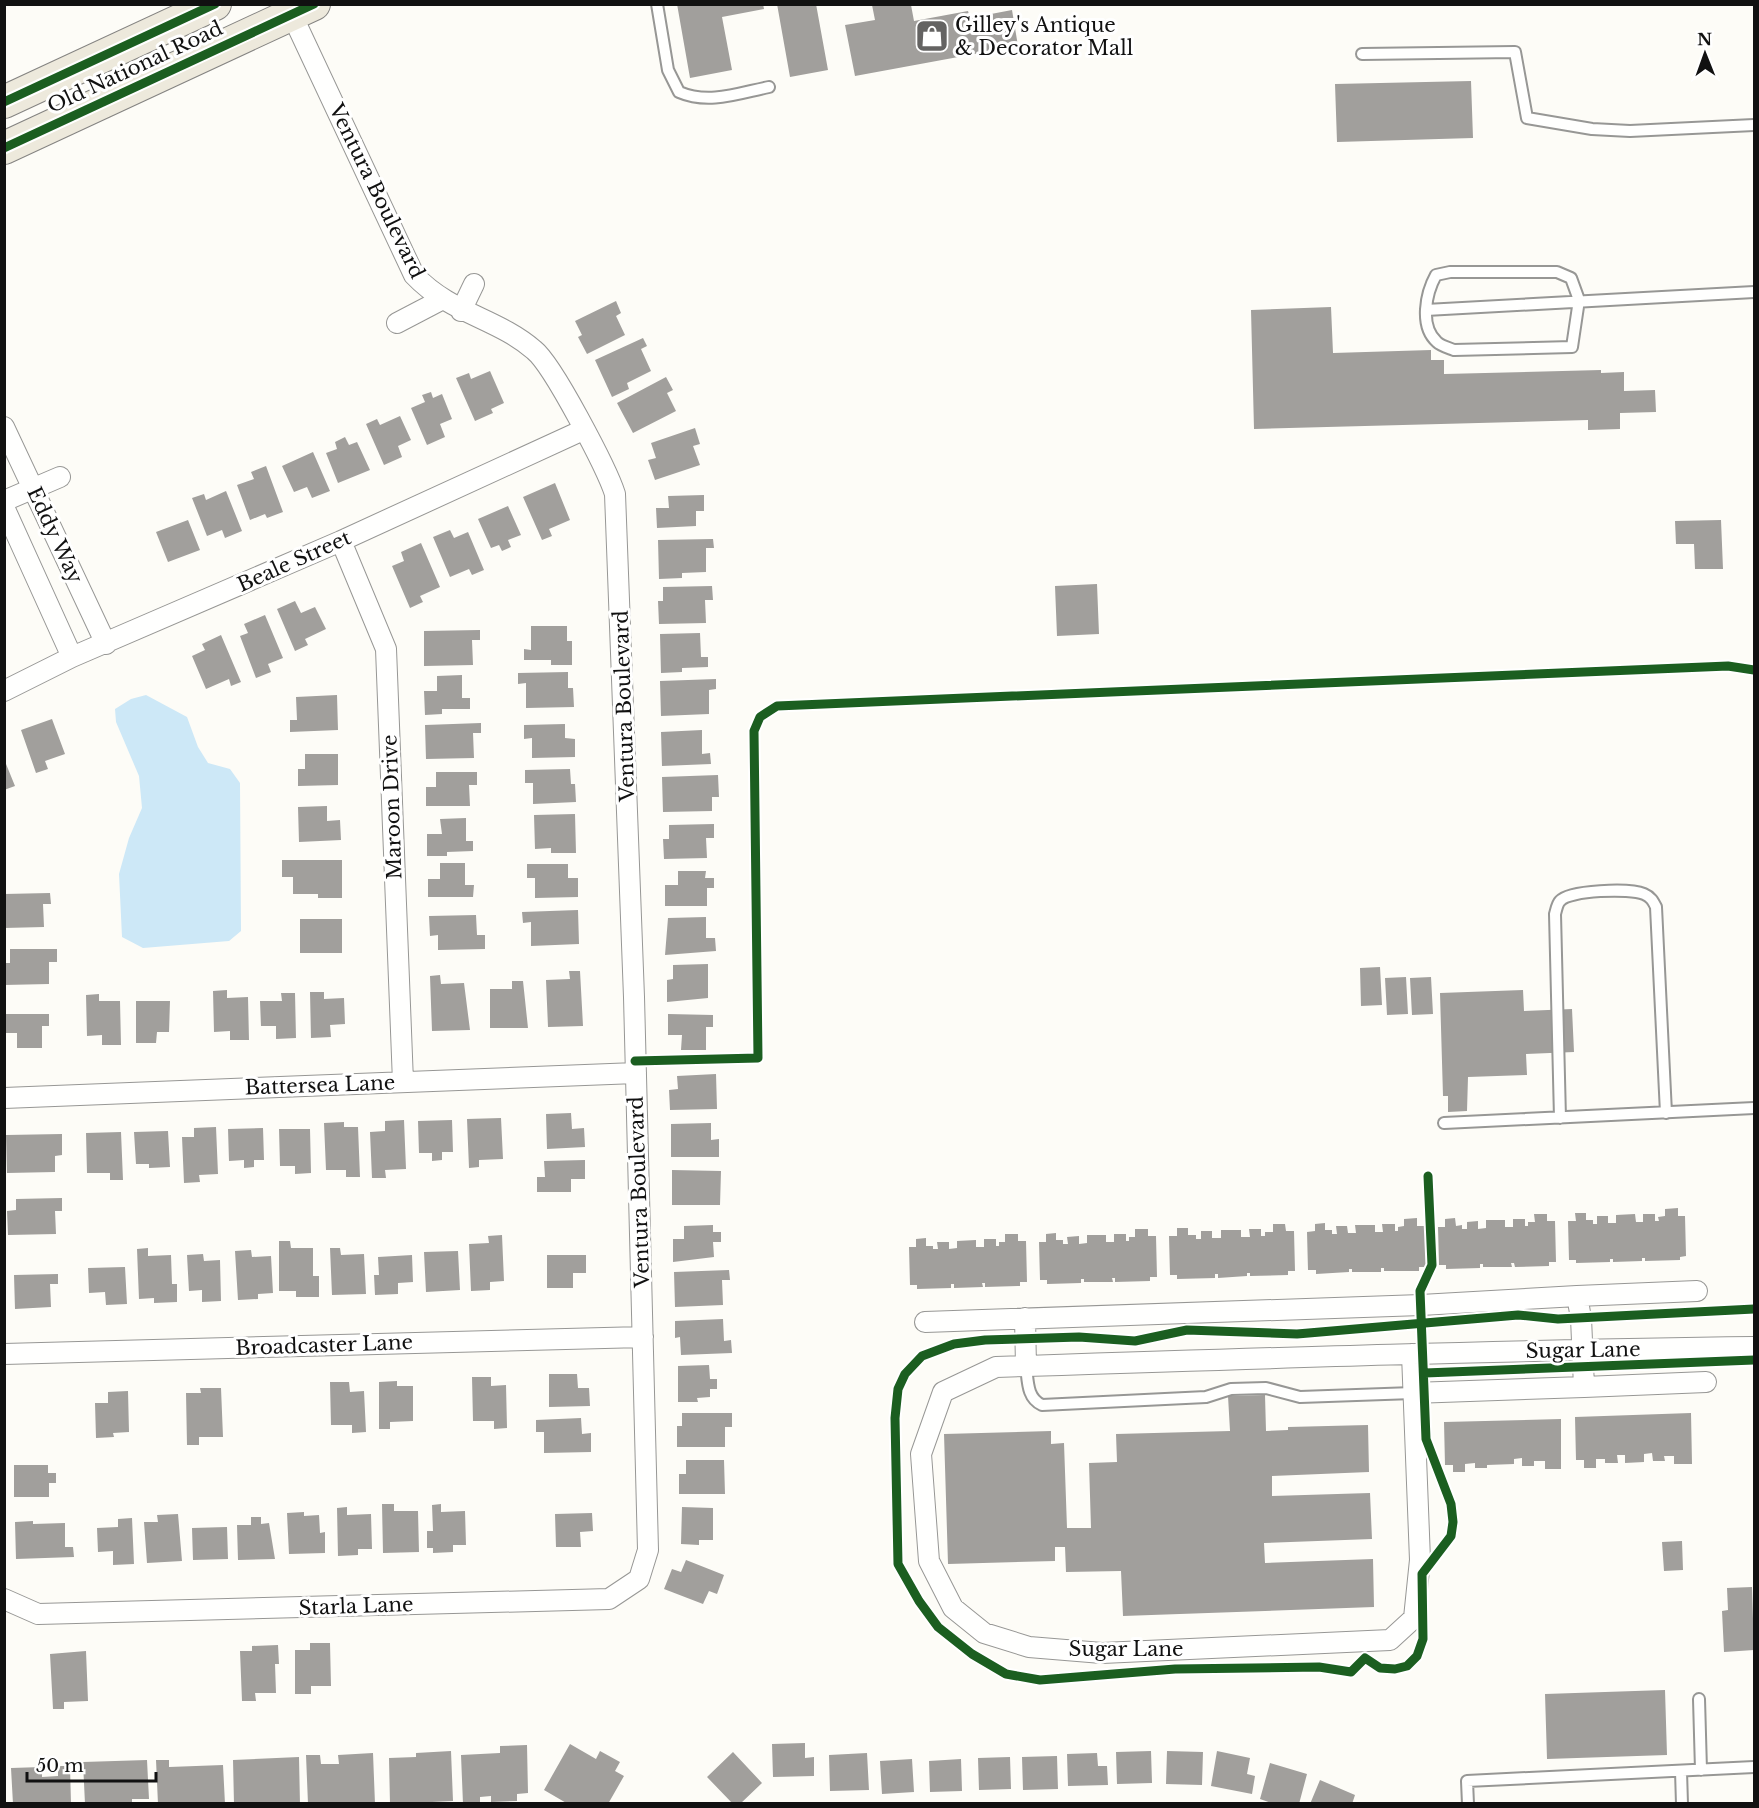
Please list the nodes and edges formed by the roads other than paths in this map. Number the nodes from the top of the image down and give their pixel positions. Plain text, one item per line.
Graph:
1 (215, 4) edge
2 (657, 4) edge
3 (303, 10) edge
4 (1362, 54) dead end
5 (769, 87) dead end
6 (4, 102) edge
7 (1755, 125) edge
8 (4, 148) edge
9 (474, 284) dead end
10 (1755, 292) edge
11 (441, 300) junction
12 (1579, 300) junction
13 (1426, 310) junction
14 (460, 311) junction
15 (397, 323) dead end
16 (4, 427) edge
17 (583, 430) junction
18 (60, 477) dead end
19 (34, 490) junction
20 (4, 501) edge
21 (4, 507) edge
22 (341, 541) junction
23 (106, 644) junction
24 (72, 657) junction
25 (4, 691) edge
26 (636, 1073) junction
27 (403, 1082) junction
28 (4, 1098) edge
29 (1755, 1108) edge
30 (1666, 1113) junction
31 (1560, 1118) junction
32 (1444, 1123) dead end
33 (1697, 1291) dead end
34 (1577, 1296) junction
35 (1025, 1318) junction
36 (925, 1322) dead end
37 (643, 1337) junction
38 (1755, 1347) edge
39 (1582, 1349) junction
40 (4, 1353) edge
41 (1412, 1354) junction
42 (1026, 1366) junction
43 (1706, 1382) dead end
44 (1584, 1387) junction
45 (1413, 1393) junction
46 (648, 1514) joint
47 (4, 1599) edge
48 (1699, 1699) dead end
49 (1755, 1767) edge
50 (1701, 1770) junction
51 (1681, 1771) junction
52 (1468, 1803) edge
53 (1682, 1803) edge

1 - 6 main road, Old National Road
2 - 5 lane
3 - 8 main road, Old National Road
3 - 11 street, Ventura Boulevard
4 - 7 lane
9 - 14 street
10 - 12 lane
11 - 14 street, Ventura Boulevard
11 - 15 street
12 - 13 lane
12 - 13 lane
12 - 13 lane
14 - 17 street, Ventura Boulevard
16 - 19 street, Eddy Way
17 - 22 street, Beale Street
17 - 26 street, Ventura Boulevard
18 - 19 street
19 - 20 street
19 - 23 street, Eddy Way
21 - 24 street, Eddy Way
22 - 23 street, Beale Street
22 - 27 street, Maroon Drive
23 - 24 street, Beale Street
24 - 25 street, Beale Street
26 - 27 street, Battersea Lane
26 - 37 street, Ventura Boulevard
27 - 28 street, Battersea Lane
29 - 30 lane
30 - 31 lane
30 - 31 lane
31 - 32 lane
33 - 34 street
34 - 35 street
34 - 39 street
35 - 36 street
35 - 42 street
37 - 40 street, Broadcaster Lane
37 - 46 street, Ventura Boulevard
38 - 39 street, Sugar Lane
39 - 41 street, Sugar Lane
39 - 44 street
41 - 42 street, Sugar Lane
41 - 45 street, Sugar Lane
42 - 45 lane
42 - 45 street, Sugar Lane
43 - 44 street
44 - 45 street
46 - 47 street, Starla Lane
48 - 50 lane
49 - 50 lane
50 - 51 lane
51 - 52 lane
51 - 53 lane

